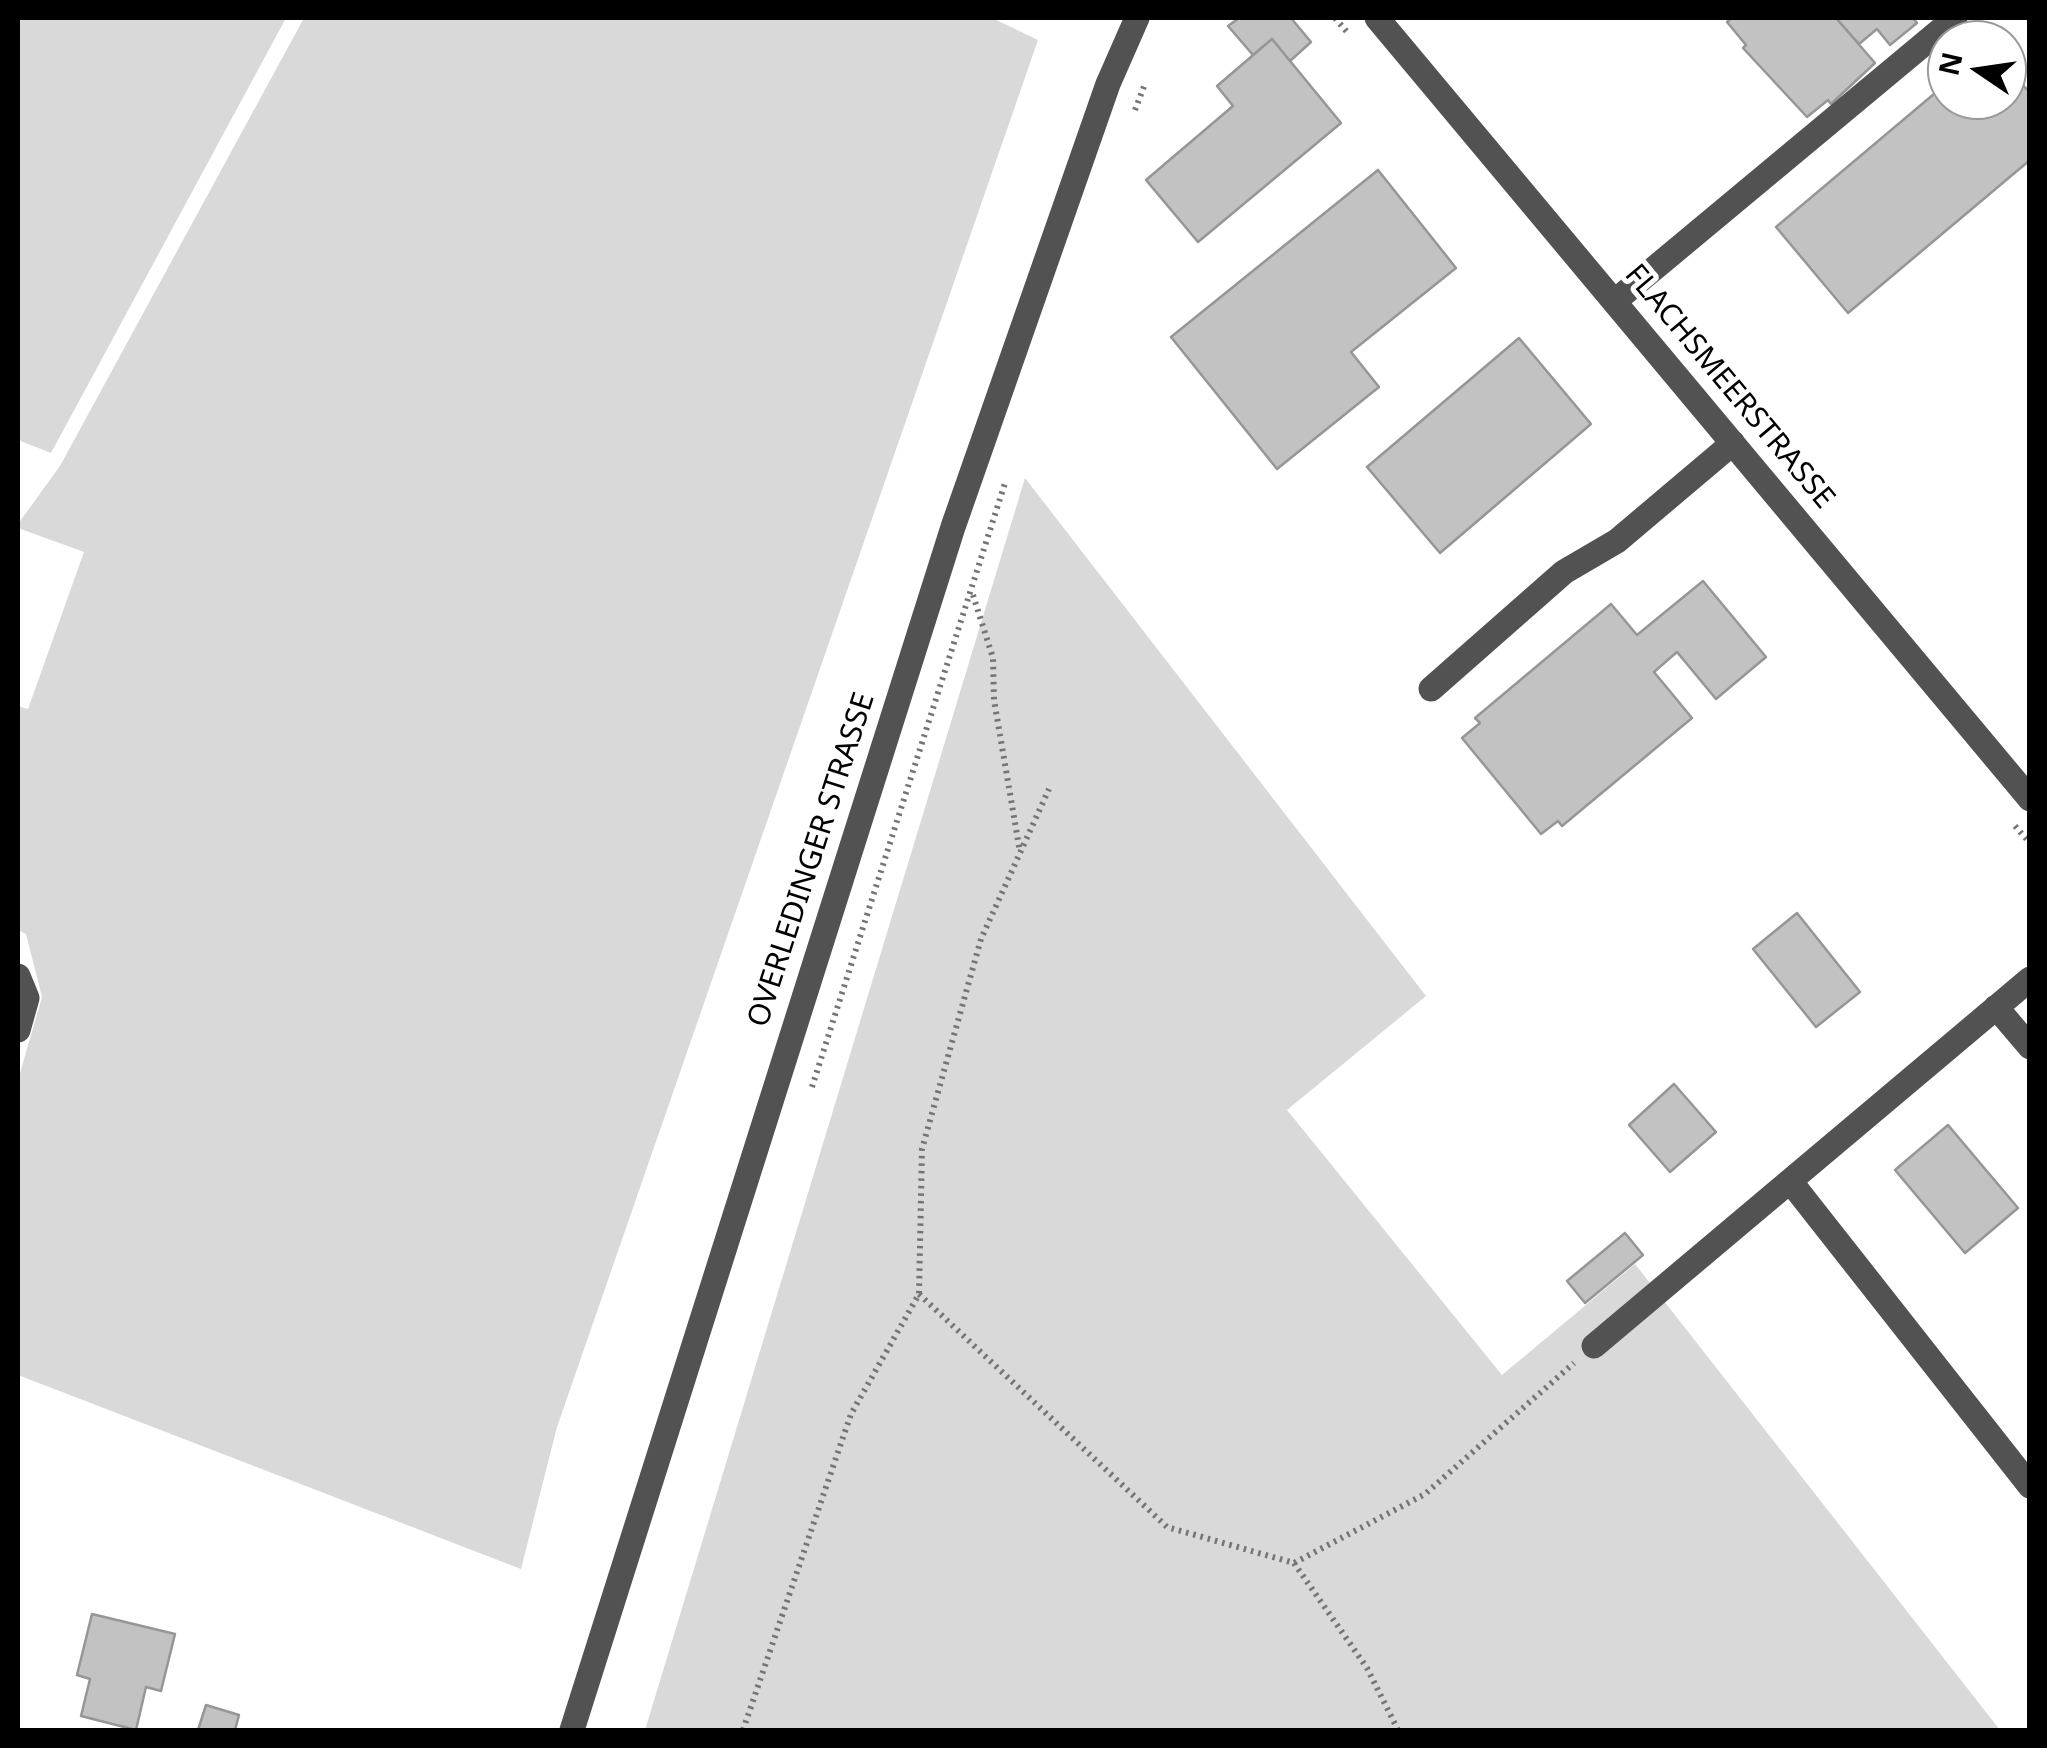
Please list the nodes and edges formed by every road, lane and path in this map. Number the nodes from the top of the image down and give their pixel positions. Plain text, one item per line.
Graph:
1 (1137, 18) edge
2 (1378, 18) edge
3 (1955, 18) edge
4 (1151, 68) dead end
5 (1132, 116) dead end
6 (1616, 301) junction
7 (1733, 443) junction
8 (1010, 465) dead end
9 (972, 592) junction
10 (1430, 689) dead end
11 (1048, 789) dead end
12 (2030, 799) edge
13 (1020, 853) junction
14 (18, 976) edge
15 (2030, 980) edge
16 (1996, 1007) junction
17 (18, 1030) edge
18 (2030, 1047) edge
19 (811, 1089) dead end
20 (1790, 1180) junction
21 (919, 1294) junction
22 (1594, 1346) joint
23 (2030, 1486) edge
24 (1294, 1563) junction
25 (572, 1730) edge
26 (742, 1730) edge
27 (1398, 1730) edge

1 - 25 street, OVERLEDINGER STRASSE
2 - 6 street, FLACHSMEERSTRASSE
3 - 6 street
4 - 5 path
6 - 7 street, FLACHSMEERSTRASSE
7 - 10 street
7 - 12 street, FLACHSMEERSTRASSE
8 - 9 path
9 - 13 path
9 - 19 path
11 - 13 path
13 - 21 path
14 - 17 street
15 - 16 street
16 - 18 street
16 - 20 street
20 - 22 street
20 - 23 street
21 - 24 path
21 - 26 path
22 - 24 path
24 - 27 path

